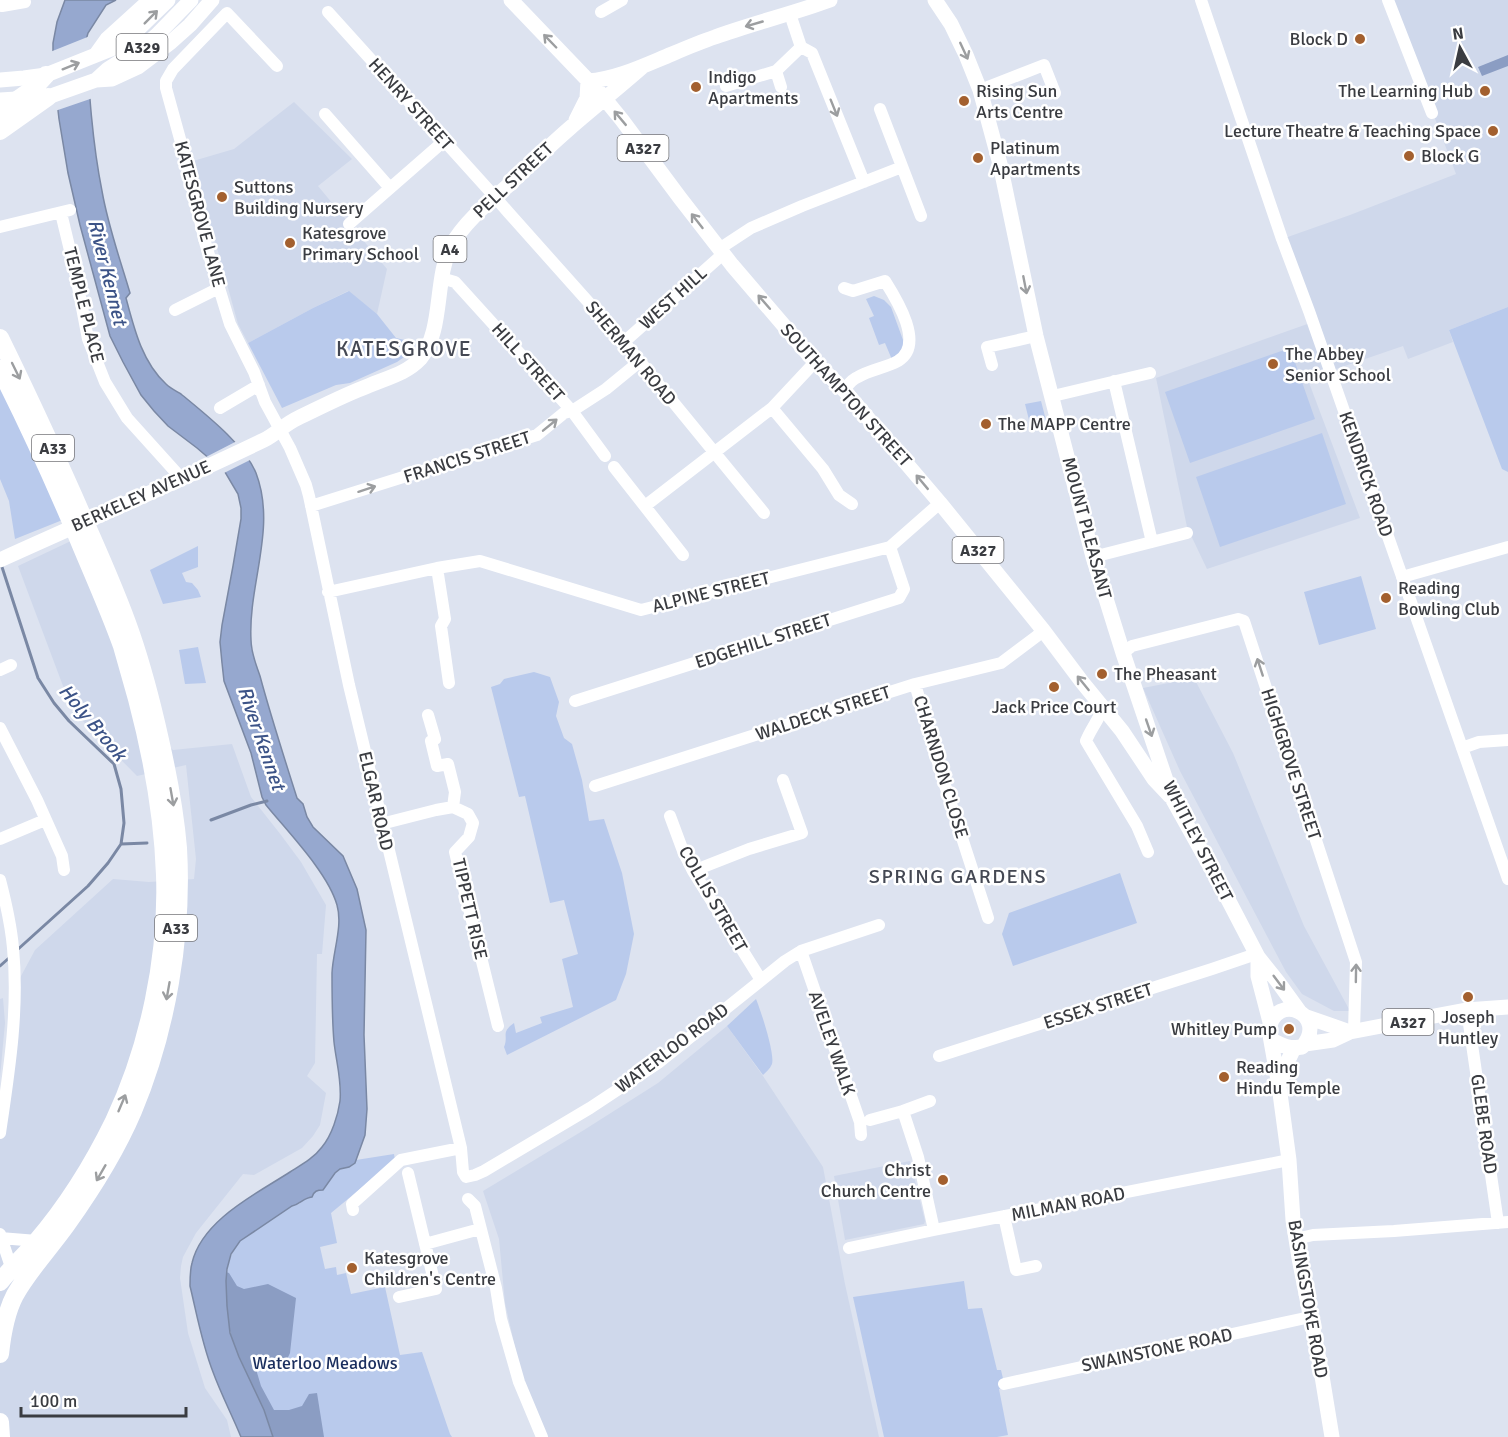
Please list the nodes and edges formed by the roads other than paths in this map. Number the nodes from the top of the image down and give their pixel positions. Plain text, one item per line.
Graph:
1 (150, 0) edge
2 (168, 0) edge
3 (191, 0) edge
4 (212, 0) edge
5 (511, 0) edge
6 (622, 0) edge
7 (830, 0) edge
8 (935, 0) edge
9 (1201, 0) edge
10 (1388, 0) edge
11 (0, 1) edge
12 (25, 2) dead end
13 (328, 12) dead end
14 (602, 12) dead end
15 (790, 14) junction
16 (806, 50) junction
17 (95, 55) junction
18 (277, 66) dead end
19 (642, 67) junction
20 (776, 71) junction
21 (46, 75) junction
22 (0, 80) edge
23 (96, 80) junction
24 (588, 81) junction
25 (726, 86) dead end
26 (781, 87) dead end
27 (980, 90) junction
28 (1055, 93) dead end
29 (48, 97) junction
30 (604, 99) junction
31 (9, 100) edge
32 (880, 110) dead end
33 (0, 112) edge
34 (1432, 113) dead end
35 (325, 114) dead end
36 (571, 128) junction
37 (0, 131) edge
38 (444, 141) junction
39 (902, 166) junction
40 (864, 182) junction
41 (390, 188) junction
42 (495, 196) junction
43 (921, 216) dead end
44 (349, 224) dead end
45 (0, 227) edge
46 (721, 251) junction
47 (441, 278) junction
48 (219, 288) junction
49 (844, 288) dead end
50 (175, 310) dead end
51 (1036, 336) junction
52 (0, 338) edge
53 (624, 342) junction
54 (639, 362) junction
55 (815, 362) junction
56 (992, 365) dead end
57 (0, 369) edge
58 (1150, 373) dead end
59 (1114, 381) junction
60 (259, 385) junction
61 (844, 390) junction
62 (1053, 396) junction
63 (220, 408) dead end
64 (772, 408) junction
65 (572, 411) junction
66 (280, 428) junction
67 (715, 453) junction
68 (605, 456) dead end
69 (614, 466) dead end
70 (182, 479) junction
71 (940, 503) junction
72 (852, 504) dead end
73 (311, 506) junction
74 (645, 506) junction
75 (764, 513) dead end
76 (1187, 533) dead end
77 (1152, 542) junction
78 (890, 547) junction
79 (1508, 547) edge
80 (683, 555) dead end
81 (1093, 556) junction
82 (0, 560) edge
83 (437, 568) junction
84 (1402, 577) junction
85 (328, 592) junction
86 (1043, 630) junction
87 (1123, 653) junction
88 (449, 683) dead end
89 (915, 684) junction
90 (575, 701) dead end
91 (1102, 706) junction
92 (429, 715) dead end
93 (1094, 727) junction
94 (0, 728) edge
95 (1122, 731) junction
96 (1508, 740) edge
97 (1462, 748) junction
98 (783, 780) dead end
99 (595, 786) dead end
100 (1172, 798) junction
101 (453, 807) junction
102 (670, 816) dead end
103 (45, 820) junction
104 (381, 825) junction
105 (0, 839) edge
106 (1148, 852) dead end
107 (64, 870) dead end
108 (693, 871) junction
109 (1508, 879) edge
110 (0, 880) edge
111 (988, 918) dead end
112 (879, 925) dead end
113 (801, 951) junction
114 (1257, 956) junction
115 (761, 980) junction
116 (1508, 1007) edge
117 (1303, 1014) junction
118 (1270, 1022) junction
119 (1469, 1024) dead end
120 (498, 1026) dead end
121 (1352, 1032) junction
122 (1272, 1040) junction
123 (1300, 1046) junction
124 (939, 1056) dead end
125 (1279, 1086) junction
126 (930, 1101) dead end
127 (903, 1111) junction
128 (870, 1120) dead end
129 (0, 1133) edge
130 (861, 1135) dead end
131 (461, 1148) junction
132 (1288, 1160) junction
133 (408, 1173) dead end
134 (466, 1176) joint
135 (468, 1199) dead end
136 (353, 1210) dead end
137 (1004, 1216) junction
138 (1503, 1223) edge
139 (480, 1229) junction
140 (934, 1230) junction
141 (0, 1237) edge
142 (1296, 1239) junction
143 (37, 1241) junction
144 (425, 1244) junction
145 (849, 1248) dead end
146 (1036, 1266) dead end
147 (6, 1275) edge
148 (16, 1293) junction
149 (399, 1297) dead end
150 (0, 1310) edge
151 (1310, 1317) junction
152 (0, 1354) edge
153 (1004, 1384) dead end
154 (0, 1422) edge
155 (1, 1437) edge
156 (542, 1437) edge
157 (1332, 1437) edge

1 - 17 main road, A329
17 -> 2 main road, A329
3 - 23 main road, A329
4 - 23 main road, A329
24 -> 5 main road, SOUTHAMPTON STREET / A327
6 - 14 street
7 - 15 main road, A4
8 -> 27 main road, A327
9 - 84 street, KENDRICK ROAD
10 - 34 street
11 - 12 street
13 - 38 street, HENRY STREET
15 - 16 street
15 -> 19 main road, A4
16 - 20 street
16 -> 40 street
21 -> 17 main road, A329
18 - 48 street, KATESGROVE LANE
19 - 24 main road
19 - 30 main road, A4
20 - 25 street
20 - 26 street
21 - 22 main road, A329
21 - 31 highway
23 - 29 main road, A329
24 - 30 main road, SOUTHAMPTON STREET / A327
24 - 36 main road, PELL STREET / A4
27 - 28 street
27 -> 51 main road, MOUNT PLEASANT / A327
29 - 31 main road, A329
29 - 37 highway
30 - 36 main road, PELL STREET / A4
46 -> 30 main road, SOUTHAMPTON STREET / A327
31 - 33 highway
32 - 39 street
35 - 41 street
36 - 42 main road, PELL STREET / A4
38 - 41 street
38 - 42 street, HENRY STREET
39 - 40 street, WEST HILL
39 - 43 street
40 - 46 street, WEST HILL
41 - 44 street
42 - 47 main road, PELL STREET / A4
42 - 53 street, SHERMAN ROAD
45 - 70 street, TEMPLE PLACE
46 - 53 street, WEST HILL
55 -> 46 main road, SOUTHAMPTON STREET / A327
47 - 65 street, HILL STREET
47 - 66 main road, PELL STREET / A4
48 - 50 street
48 - 60 street, KATESGROVE LANE
49 - 61 street
51 - 56 street
51 - 62 main road, MOUNT PLEASANT / A327
52 -> 148 highway, A33
53 - 54 street, SHERMAN ROAD
54 - 65 street, FRANCIS STREET
54 - 67 street, SHERMAN ROAD
55 - 61 main road, SOUTHAMPTON STREET / A327
55 - 64 street
143 -> 57 highway, A33
58 - 59 street
59 - 62 street
59 - 77 street
60 - 63 street
60 - 66 street, KATESGROVE LANE
71 -> 61 main road, SOUTHAMPTON STREET / A327
62 - 81 main road, MOUNT PLEASANT / A327
64 - 67 street
64 - 72 street
65 - 68 street, HILL STREET
73 -> 65 street, FRANCIS STREET
66 - 70 main road, BERKELEY AVENUE / A4
66 - 73 street, ELGAR ROAD
67 - 74 street
67 - 75 street, SHERMAN ROAD
69 - 74 street
70 - 82 main road, BERKELEY AVENUE / A4
71 - 78 street, ALPINE STREET
71 - 86 main road, SOUTHAMPTON STREET / A327
73 - 85 street, ELGAR ROAD
74 - 80 street
76 - 77 street
77 - 81 street
78 - 83 street, ALPINE STREET
78 - 90 street, EDGEHILL STREET
79 - 84 street
81 - 87 main road, MOUNT PLEASANT / A327
83 - 85 street, ALPINE STREET
83 - 88 street
84 - 97 street, KENDRICK ROAD
85 - 104 street, ELGAR ROAD
86 - 89 street, WALDECK STREET
91 -> 86 main road, SOUTHAMPTON STREET / A327
87 -> 100 main road, WHITLEY STREET / A327
121 -> 87 street, HIGHGROVE STREET
89 - 99 street, WALDECK STREET
89 - 111 street, CHARNDON CLOSE
91 - 93 street
91 - 95 main road, SOUTHAMPTON STREET / A327
92 - 101 street
93 - 95 street
93 - 106 street
94 - 103 street
95 - 100 main road, SOUTHAMPTON STREET / A327
96 - 97 street
97 - 109 street, KENDRICK ROAD
98 - 108 street
100 - 114 main road, WHITLEY STREET / A327
101 - 104 street
101 - 120 street, TIPPETT RISE
102 - 108 street, COLLIS STREET
103 - 105 street
103 - 107 street
104 - 131 street, ELGAR ROAD
108 - 115 street, COLLIS STREET
110 - 129 street
112 - 113 street, WATERLOO ROAD
113 - 115 street, WATERLOO ROAD
113 - 130 street, AVELEY WALK
114 -> 117 main road, WHITLEY STREET / A327
114 - 118 main road, WHITLEY STREET / A327
114 - 124 street, ESSEX STREET
115 - 134 street, WATERLOO ROAD
116 - 121 main road, A327
117 - 118 main road
117 - 121 main road, A327
117 - 123 main road
118 - 122 main road
119 - 138 street, GLEBE ROAD
121 - 123 main road, A327
122 - 123 main road
122 - 125 main road
123 - 125 main road
125 - 132 main road
126 - 127 street
127 - 128 street
127 - 140 street
131 - 134 street, ELGAR ROAD
131 - 136 street
132 - 137 street, MILMAN ROAD
132 - 142 main road, BASINGSTOKE ROAD
133 - 144 street
135 - 139 street
137 - 140 street, MILMAN ROAD
137 - 146 street
138 - 142 street
139 - 144 street
139 - 156 street
140 - 145 street, MILMAN ROAD
141 - 143 street
141 - 147 street
142 - 151 main road, BASINGSTOKE ROAD
143 - 147 highway, A33
144 - 149 street
147 - 148 street
148 - 150 street
148 - 152 highway, A33
151 - 153 street, SWAINSTONE ROAD
151 - 157 main road, BASINGSTOKE ROAD
154 - 155 highway

